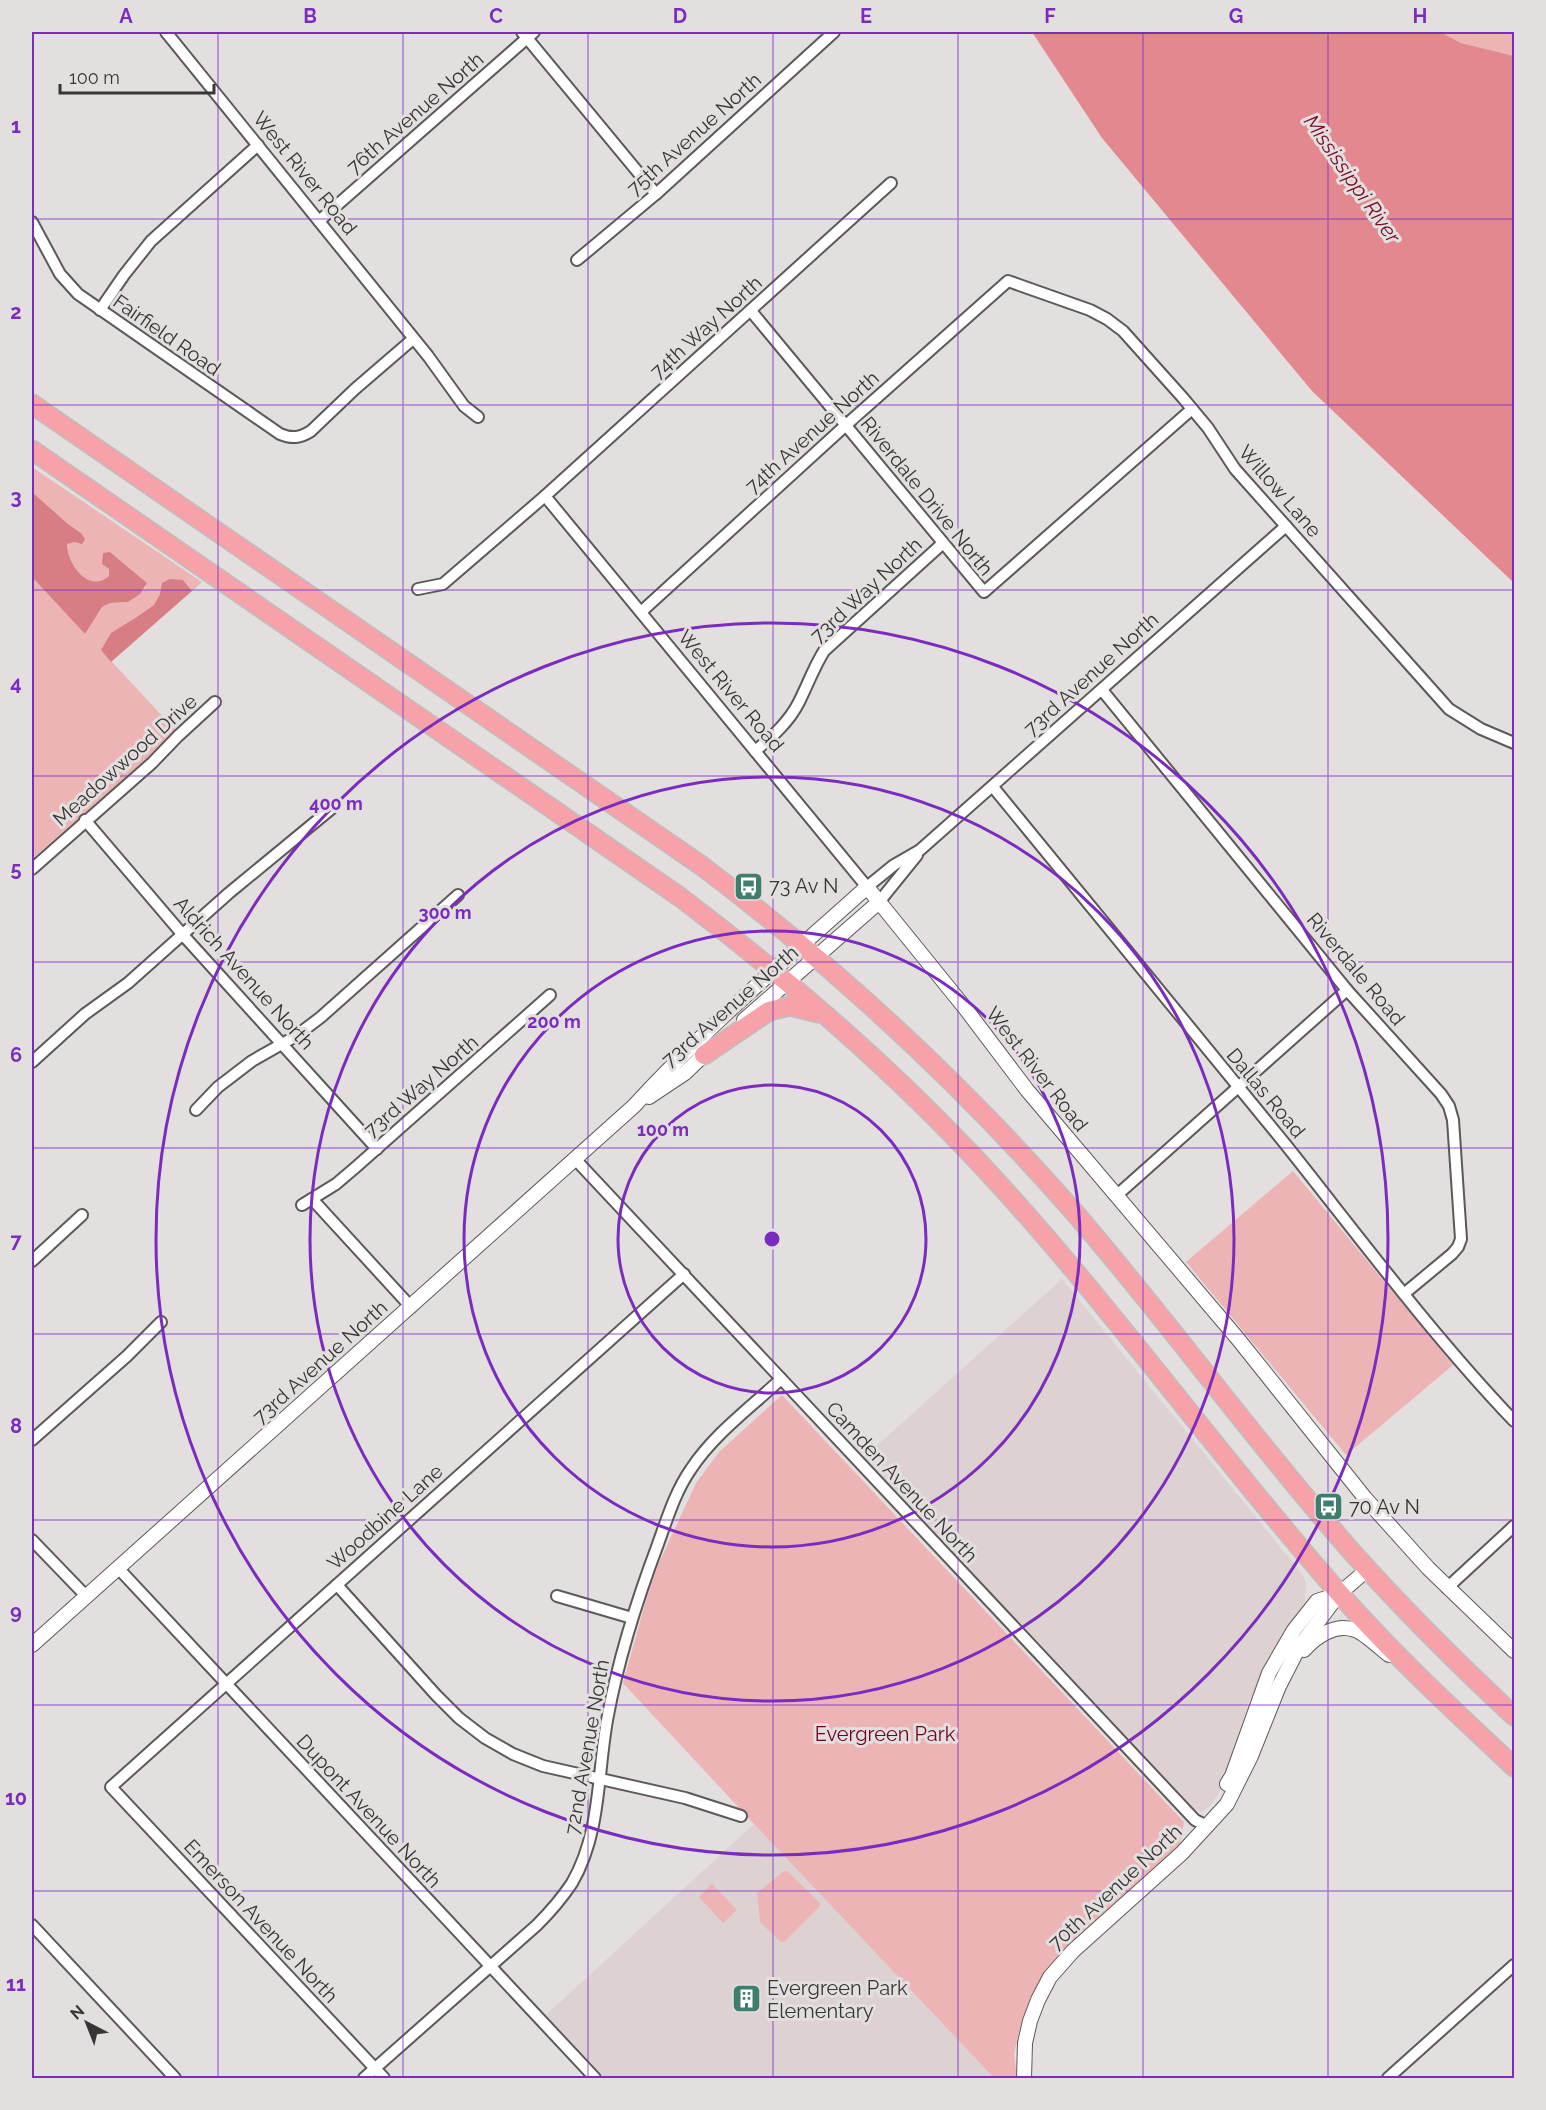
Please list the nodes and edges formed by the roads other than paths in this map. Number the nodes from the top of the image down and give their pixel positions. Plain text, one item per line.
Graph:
1 (166, 32) edge
2 (834, 32) edge
3 (528, 34) edge
4 (258, 145) junction
5 (891, 183) dead end
6 (656, 194) junction
7 (319, 221) junction
8 (32, 222) edge
9 (577, 260) dead end
10 (1008, 281) joint
11 (100, 310) junction
12 (752, 311) junction
13 (413, 339) junction
14 (32, 404) edge
15 (1192, 409) junction
16 (478, 417) dead end
17 (846, 425) junction
18 (32, 450) edge
19 (545, 496) junction
20 (1286, 526) junction
21 (942, 543) junction
22 (418, 589) dead end
23 (641, 612) junction
24 (1102, 690) junction
25 (215, 702) dead end
26 (1515, 743) edge
27 (755, 751) junction
28 (993, 787) junction
29 (331, 809) dead end
30 (85, 820) junction
31 (920, 850) junction
32 (32, 869) edge
33 (867, 887) junction
34 (458, 895) dead end
35 (879, 902) junction
36 (183, 935) junction
37 (801, 944) junction
38 (816, 957) junction
39 (780, 976) junction
40 (1347, 990) junction
41 (550, 995) dead end
42 (826, 1016) junction
43 (283, 1044) junction
44 (704, 1055) junction
45 (32, 1062) edge
46 (1238, 1087) junction
47 (634, 1106) junction
48 (196, 1110) dead end
49 (377, 1149) junction
50 (575, 1159) junction
51 (1116, 1196) junction
52 (312, 1199) junction
53 (302, 1205) dead end
54 (82, 1215) dead end
55 (32, 1260) edge
56 (684, 1274) junction
57 (1405, 1293) junction
58 (411, 1307) junction
59 (161, 1322) dead end
60 (781, 1379) junction
61 (1515, 1421) edge
62 (32, 1440) edge
63 (1515, 1526) edge
64 (32, 1539) edge
65 (118, 1568) junction
66 (1368, 1569) junction
67 (337, 1585) junction
68 (1447, 1588) junction
69 (1339, 1594) junction
70 (86, 1596) junction
71 (556, 1596) dead end
72 (632, 1618) junction
73 (32, 1645) edge
74 (1515, 1651) edge
75 (1418, 1676) junction
76 (226, 1684) junction
77 (1279, 1686) junction
78 (1515, 1716) edge
79 (1515, 1767) edge
80 (600, 1779) junction
81 (111, 1788) joint
82 (741, 1816) dead end
83 (1207, 1826) junction
84 (32, 1925) edge
85 (1515, 1965) edge
86 (489, 1966) junction
87 (375, 2068) junction
88 (169, 2076) edge
89 (363, 2079) edge
90 (384, 2079) edge
91 (594, 2079) edge
92 (1024, 2079) edge
93 (1388, 2079) edge

1 - 4 street, West River Road
2 - 6 street, 75th Avenue North
3 - 6 street
3 - 7 street, 76th Avenue North
4 - 7 street, West River Road
4 - 11 street
5 - 12 street, 74th Way North
6 - 9 street, 75th Avenue North
7 - 13 street, West River Road
8 - 11 street, Fairfield Road
10 - 15 street, Willow Lane
10 - 17 street, 74th Avenue North
11 - 13 street, Fairfield Road
12 - 17 street, Riverdale Drive North
12 - 19 street, 74th Way North
13 - 16 street
14 - 37 highway
15 - 20 street, Willow Lane
15 - 21 street, Riverdale Drive North
17 - 21 street, Riverdale Drive North
17 - 23 street, 74th Avenue North
18 - 39 highway
19 - 22 street, 74th Way North
19 - 23 street, West River Road
20 - 24 street, 73rd Avenue North
20 - 26 street, Willow Lane
21 - 27 street, 73rd Way North
23 - 27 street, West River Road
24 - 28 street, 73rd Avenue North
24 - 40 street, Riverdale Road
25 - 30 street, Meadowwood Drive
27 - 33 street, West River Road
28 - 31 street, 73rd Avenue North
28 - 46 street, Dallas Road
29 - 36 street
30 - 32 street, Meadowwood Drive
30 - 36 street, Aldrich Avenue North
31 - 33 street, 73rd Avenue North
31 - 35 street, 73rd Avenue North
33 - 35 street, West River Road
33 - 37 street, 73rd Avenue North
34 - 43 street
35 - 38 street, 73rd Avenue North
35 - 51 street, West River Road
36 - 43 street, Aldrich Avenue North
36 - 45 street
37 - 38 highway
37 - 39 street, 73rd Avenue North
38 - 39 street, 73rd Avenue North
38 - 66 highway
39 - 42 highway
39 - 44 street, 73rd Avenue North
39 - 47 street, 73rd Avenue North
40 - 46 street
40 - 57 street, Riverdale Road
41 - 49 street, 73rd Way North
42 - 44 highway
42 - 69 highway
43 - 48 street
43 - 49 street, Aldrich Avenue North
44 - 47 street, 73rd Avenue North
46 - 51 street
46 - 57 street, Dallas Road
47 - 50 street, 73rd Avenue North
49 - 52 street, 73rd Way North
50 - 56 street, Camden Avenue North
50 - 58 street, 73rd Avenue North
51 - 68 street, West River Road
52 - 53 street, 73rd Way North
52 - 58 street
54 - 55 street
56 - 60 street, Camden Avenue North
56 - 67 street, Woodbine Lane
57 - 61 street, Dallas Road
58 - 65 street, 73rd Avenue North
59 - 62 street
60 - 72 street, 72nd Avenue North
60 - 83 street, Camden Avenue North
63 - 68 street
64 - 70 street
65 - 70 street, 73rd Avenue North
65 - 76 street, Dupont Avenue North
66 - 69 street, 70th Avenue North
66 - 78 highway
67 - 76 street, Woodbine Lane
67 - 80 street
68 - 74 street, West River Road
69 - 75 highway
69 - 77 street, 70th Avenue North
69 - 83 street, 70th Avenue North
70 - 73 street, 73rd Avenue North
71 - 72 street
72 - 80 street, 72nd Avenue North
75 - 77 street
75 - 79 highway
76 - 81 street, Woodbine Lane
76 - 86 street, Dupont Avenue North
77 - 83 street, 70th Avenue North
80 - 82 street
80 - 86 street, 72nd Avenue North
81 - 87 street, Emerson Avenue North
83 - 92 street, 70th Avenue North
84 - 88 street
85 - 93 street
86 - 87 street, 72nd Avenue North
86 - 91 street, Dupont Avenue North
87 - 89 street, 72nd Avenue North
87 - 90 street, Emerson Avenue North

